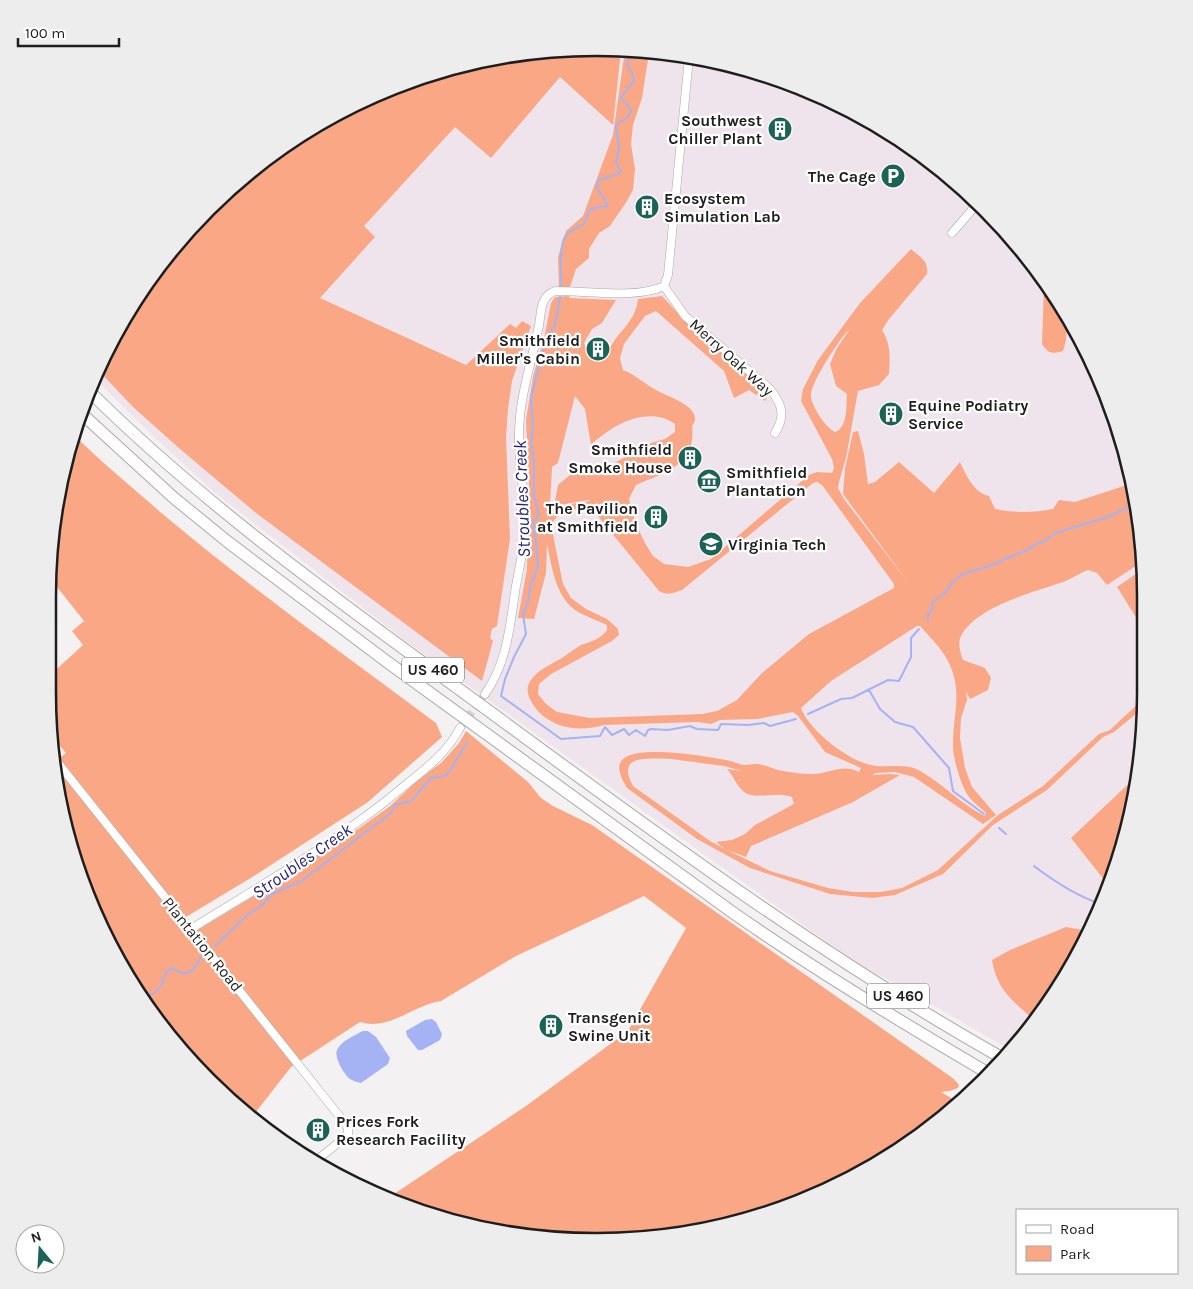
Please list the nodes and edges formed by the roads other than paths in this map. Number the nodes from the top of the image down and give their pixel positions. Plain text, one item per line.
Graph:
1 (688, 65) edge
2 (973, 209) edge
3 (952, 233) dead end
4 (664, 286) junction
5 (95, 396) edge
6 (87, 418) edge
7 (774, 433) dead end
8 (485, 694) tunnel mouth
9 (460, 728) tunnel mouth
10 (62, 768) edge
11 (191, 929) junction
12 (997, 1055) edge
13 (983, 1070) edge
14 (321, 1157) edge

1 - 4 street
2 - 3 street
4 - 7 street, Merry Oak Way
4 - 8 street
5 - 12 highway, US 460
6 - 13 highway, US 460
9 - 11 street
10 - 11 street, Plantation Road
11 - 14 street, Plantation Road

